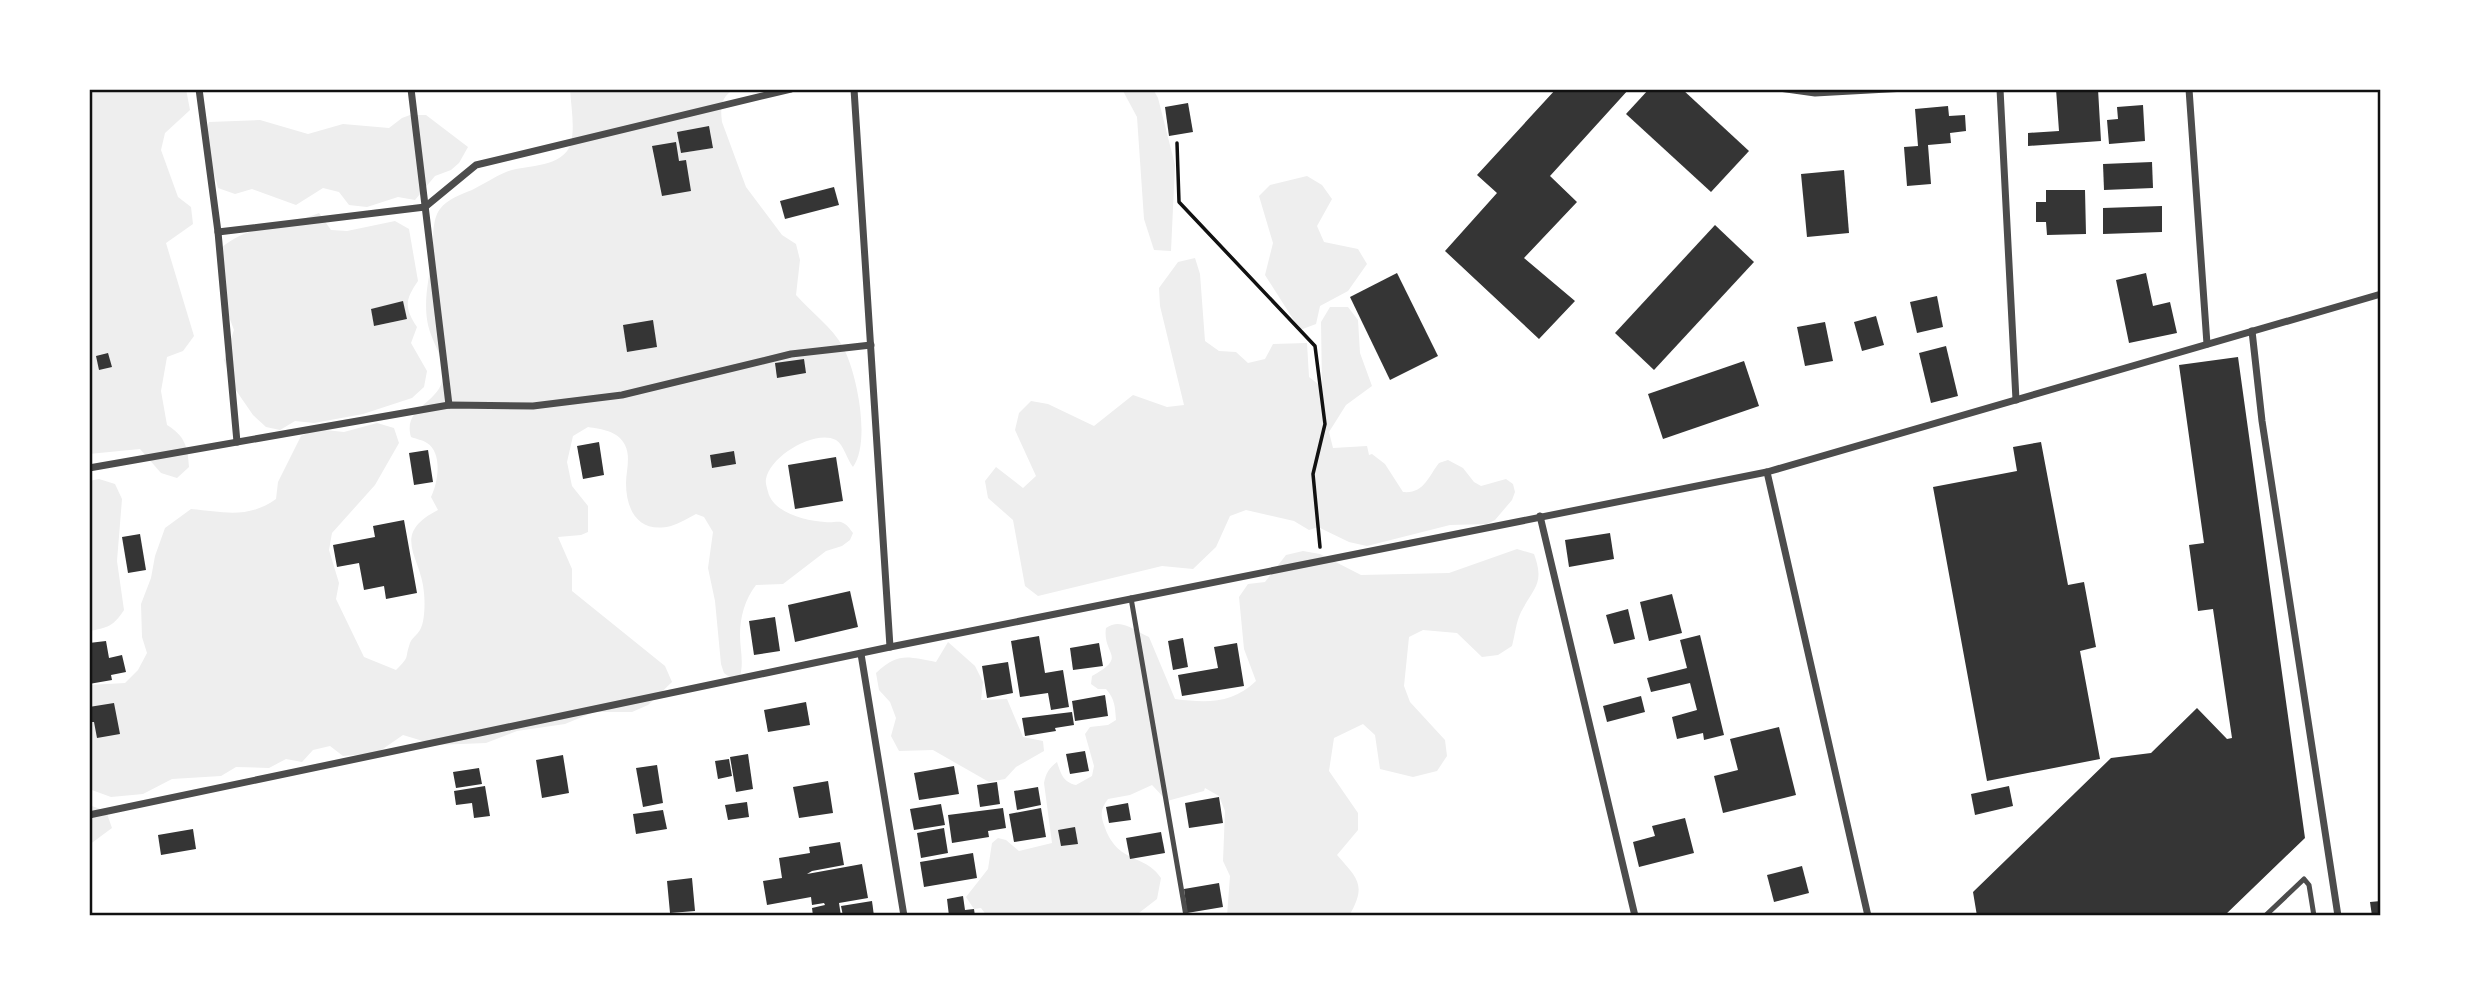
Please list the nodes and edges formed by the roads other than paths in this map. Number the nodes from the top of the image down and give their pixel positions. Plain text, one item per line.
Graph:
1 (199, 89) edge
2 (411, 89) edge
3 (791, 89) edge
4 (854, 89) edge
5 (1779, 89) edge
6 (1906, 89) edge
7 (2000, 89) edge
8 (2189, 89) edge
9 (425, 207) junction
10 (218, 232) junction
11 (2381, 294) edge
12 (2252, 331) junction
13 (2207, 344) junction
14 (871, 345) junction
15 (2015, 400) junction
16 (449, 405) junction
17 (237, 442) junction
18 (89, 468) edge
19 (1767, 472) junction
20 (1540, 516) junction
21 (1131, 598) junction
22 (890, 647) junction
23 (861, 654) junction
24 (89, 815) edge
25 (904, 916) edge
26 (1186, 916) edge
27 (1635, 916) edge
28 (1868, 916) edge
29 (2265, 916) edge
30 (2314, 916) edge
31 (2338, 916) edge

1 - 10 street
2 - 9 street
3 - 9 street
4 - 14 street
5 - 6 lane
7 - 15 street
8 - 13 street
9 - 10 street
9 - 16 street
10 - 17 street
11 - 12 street
12 - 13 street
12 - 31 street
13 - 15 street
14 - 16 street
14 - 22 street
15 - 19 street
16 - 17 street
17 - 18 street
19 - 20 street
19 - 28 street
20 - 21 street
20 - 27 street
21 - 22 street
21 - 26 lane
22 - 23 street
23 - 24 street
23 - 25 street
29 - 30 lane

